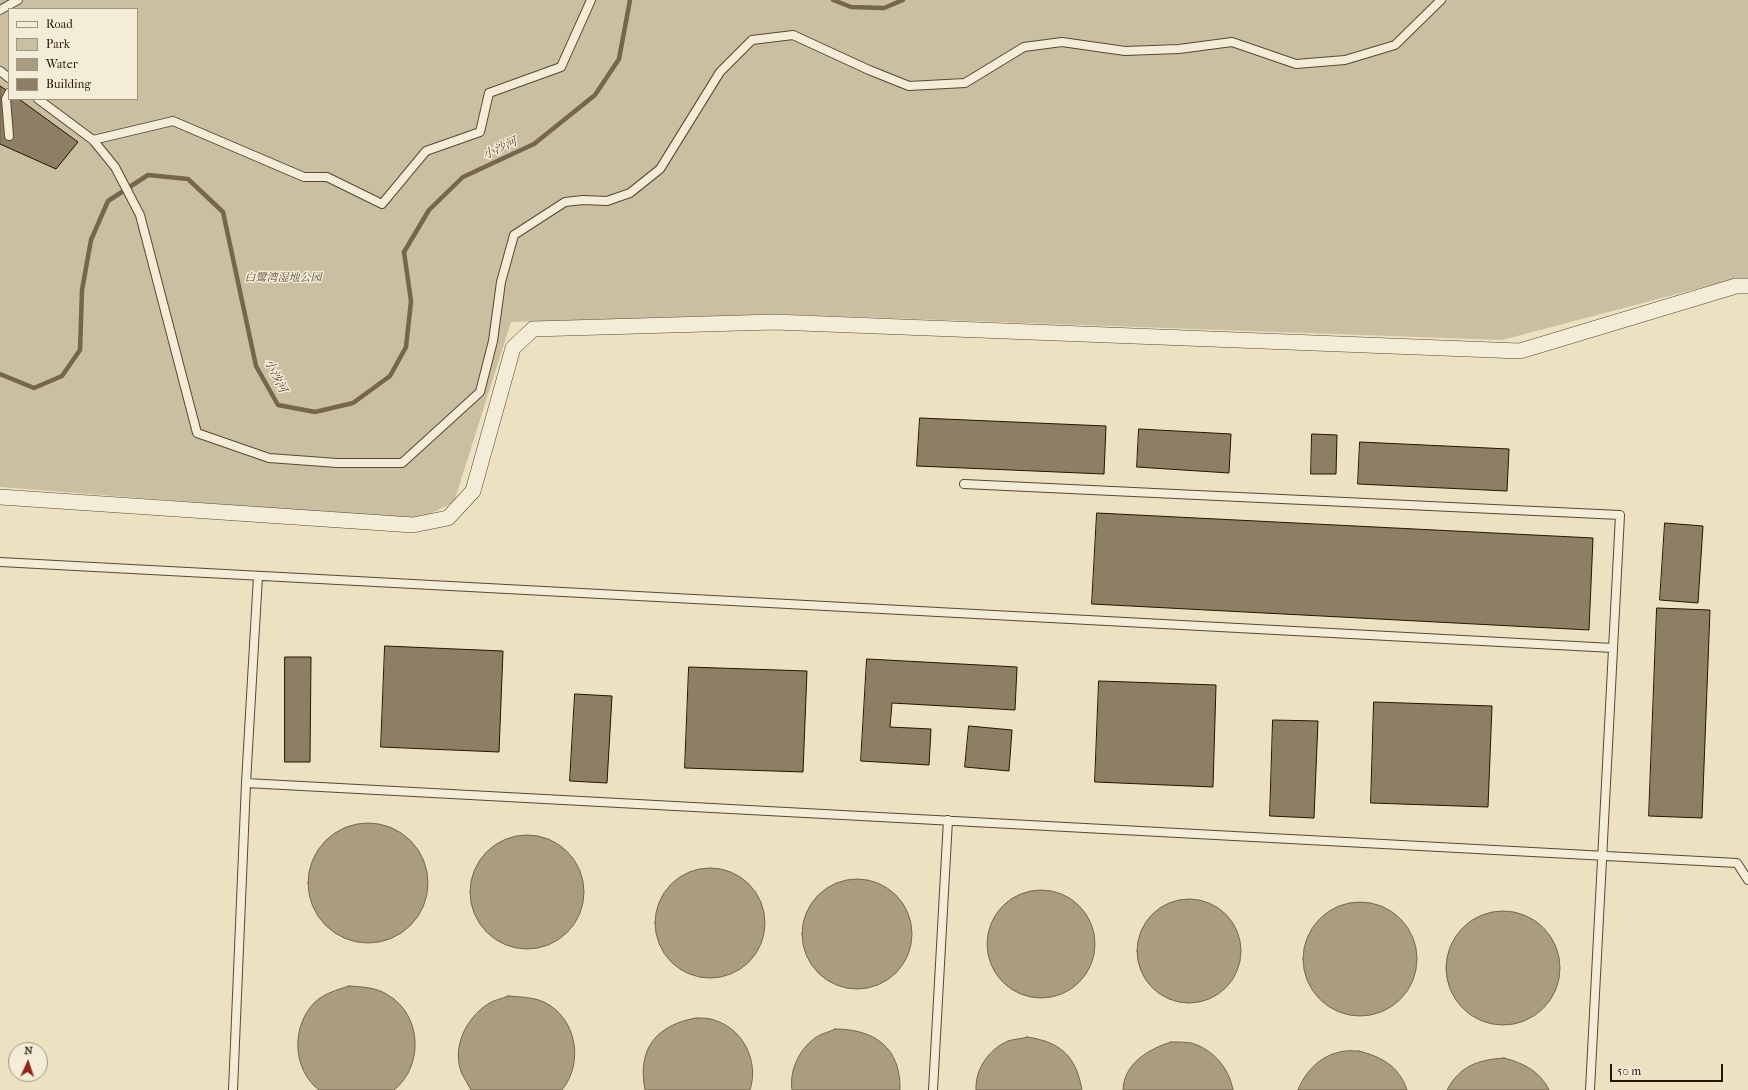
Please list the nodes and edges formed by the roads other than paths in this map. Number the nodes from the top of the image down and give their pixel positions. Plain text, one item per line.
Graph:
1 (18, 0) edge
2 (591, 0) edge
3 (1441, 0) edge
4 (0, 10) edge
5 (0, 71) edge
6 (8, 77) edge
7 (8, 95) edge
8 (39, 100) edge
9 (9, 136) dead end
10 (93, 140) junction
11 (1748, 286) edge
12 (964, 484) dead end
13 (0, 497) edge
14 (0, 562) edge
15 (258, 576) junction
16 (1613, 648) junction
17 (246, 783) junction
18 (948, 820) junction
19 (1603, 856) junction
20 (1748, 880) edge
21 (233, 1090) edge
22 (933, 1090) edge
23 (1590, 1090) edge

1 - 4 lane
2 - 10 lane
3 - 10 lane
5 - 6 lane
7 - 9 lane
8 - 10 lane
11 - 13 street
12 - 16 lane
14 - 15 lane
15 - 16 lane
15 - 17 lane
16 - 19 lane
17 - 18 lane
17 - 21 lane
18 - 19 lane
18 - 22 lane
19 - 20 lane
19 - 23 lane

